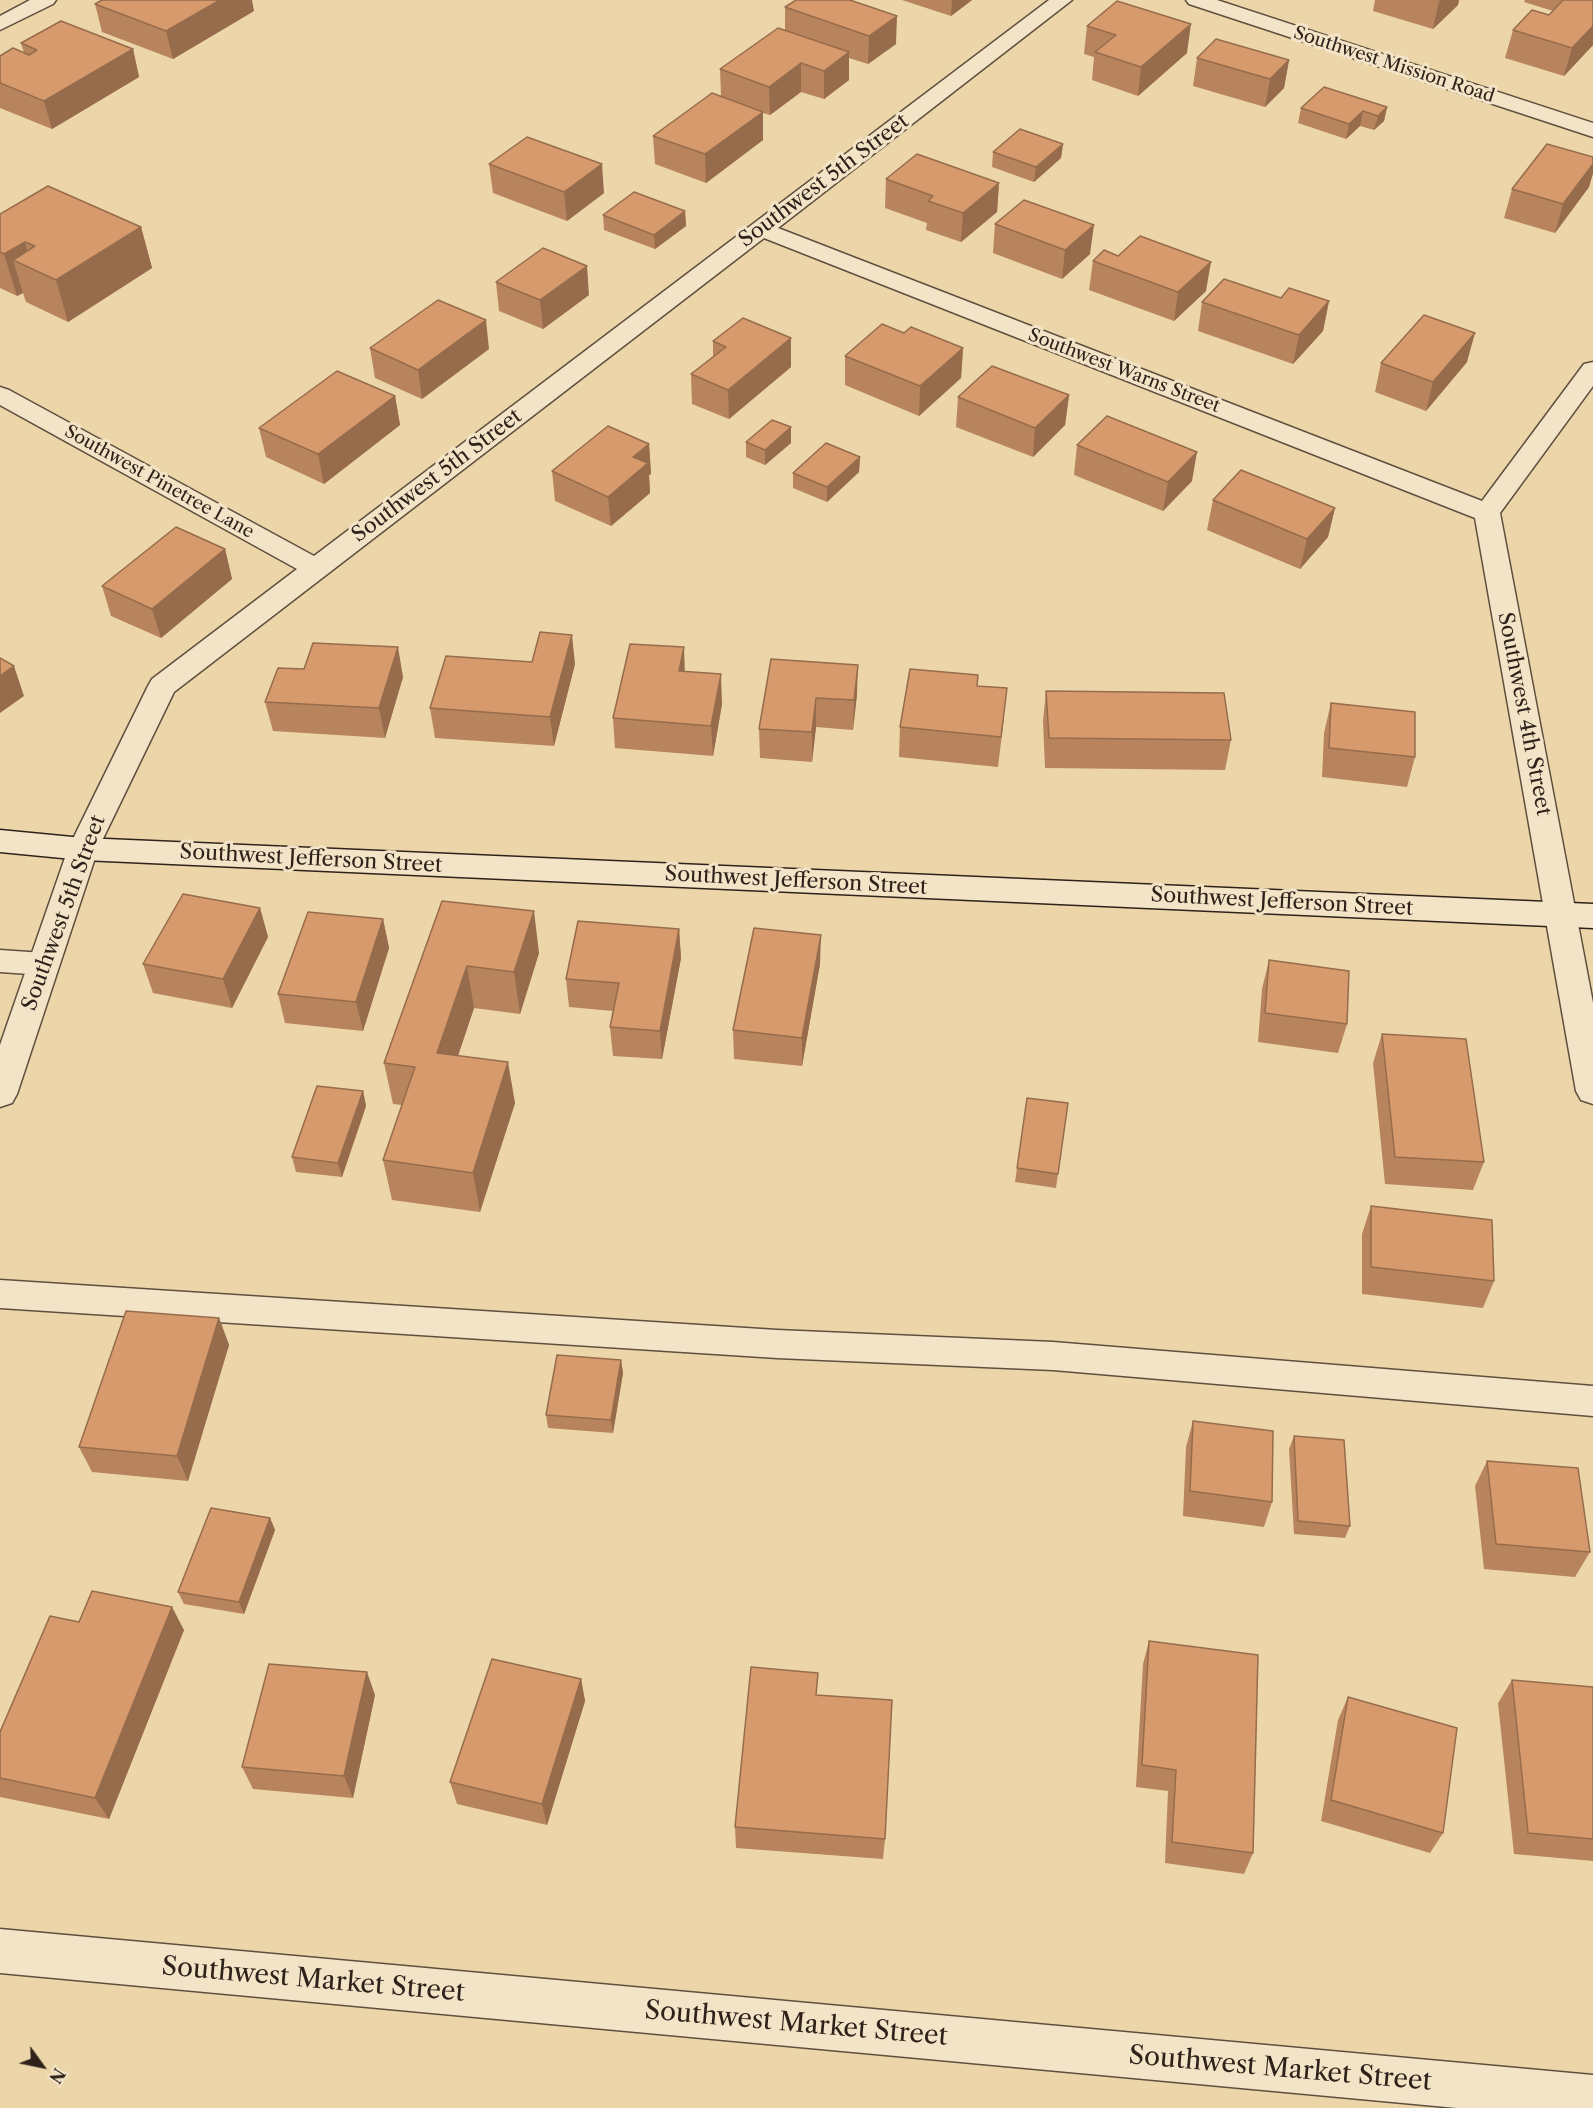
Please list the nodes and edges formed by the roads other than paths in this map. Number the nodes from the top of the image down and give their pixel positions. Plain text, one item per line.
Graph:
1 (46, 0) edge
2 (1062, 0) edge
3 (1196, 0) edge
4 (0, 24) edge
5 (1593, 130) edge
6 (761, 229) junction
7 (1593, 369) edge
8 (0, 395) edge
9 (1487, 513) junction
10 (317, 569) junction
11 (0, 841) edge
12 (83, 849) junction
13 (1561, 914) junction
14 (1593, 916) edge
15 (0, 961) edge
16 (44, 964) junction
17 (1593, 1091) edge
18 (0, 1094) edge
19 (0, 1294) edge
20 (1593, 1401) edge
21 (0, 1951) edge
22 (1593, 2098) edge

1 - 4 street
2 - 6 street, Southwest 5th Street
3 - 5 street, Southwest Mission Road
6 - 9 street, Southwest Warns Street
6 - 10 street, Southwest 5th Street
7 - 9 street
8 - 10 street, Southwest Pinetree Lane
9 - 13 street, Southwest 4th Street
10 - 12 street, Southwest 5th Street
11 - 12 street, Southwest Jefferson Street
12 - 13 street, Southwest Jefferson Street
12 - 16 street, Southwest 5th Street
13 - 14 street, Southwest Jefferson Street
13 - 17 street, Southwest 4th Street
15 - 16 lane
16 - 18 street, Southwest 5th Street
19 - 20 lane
21 - 22 street, Southwest Market Street

